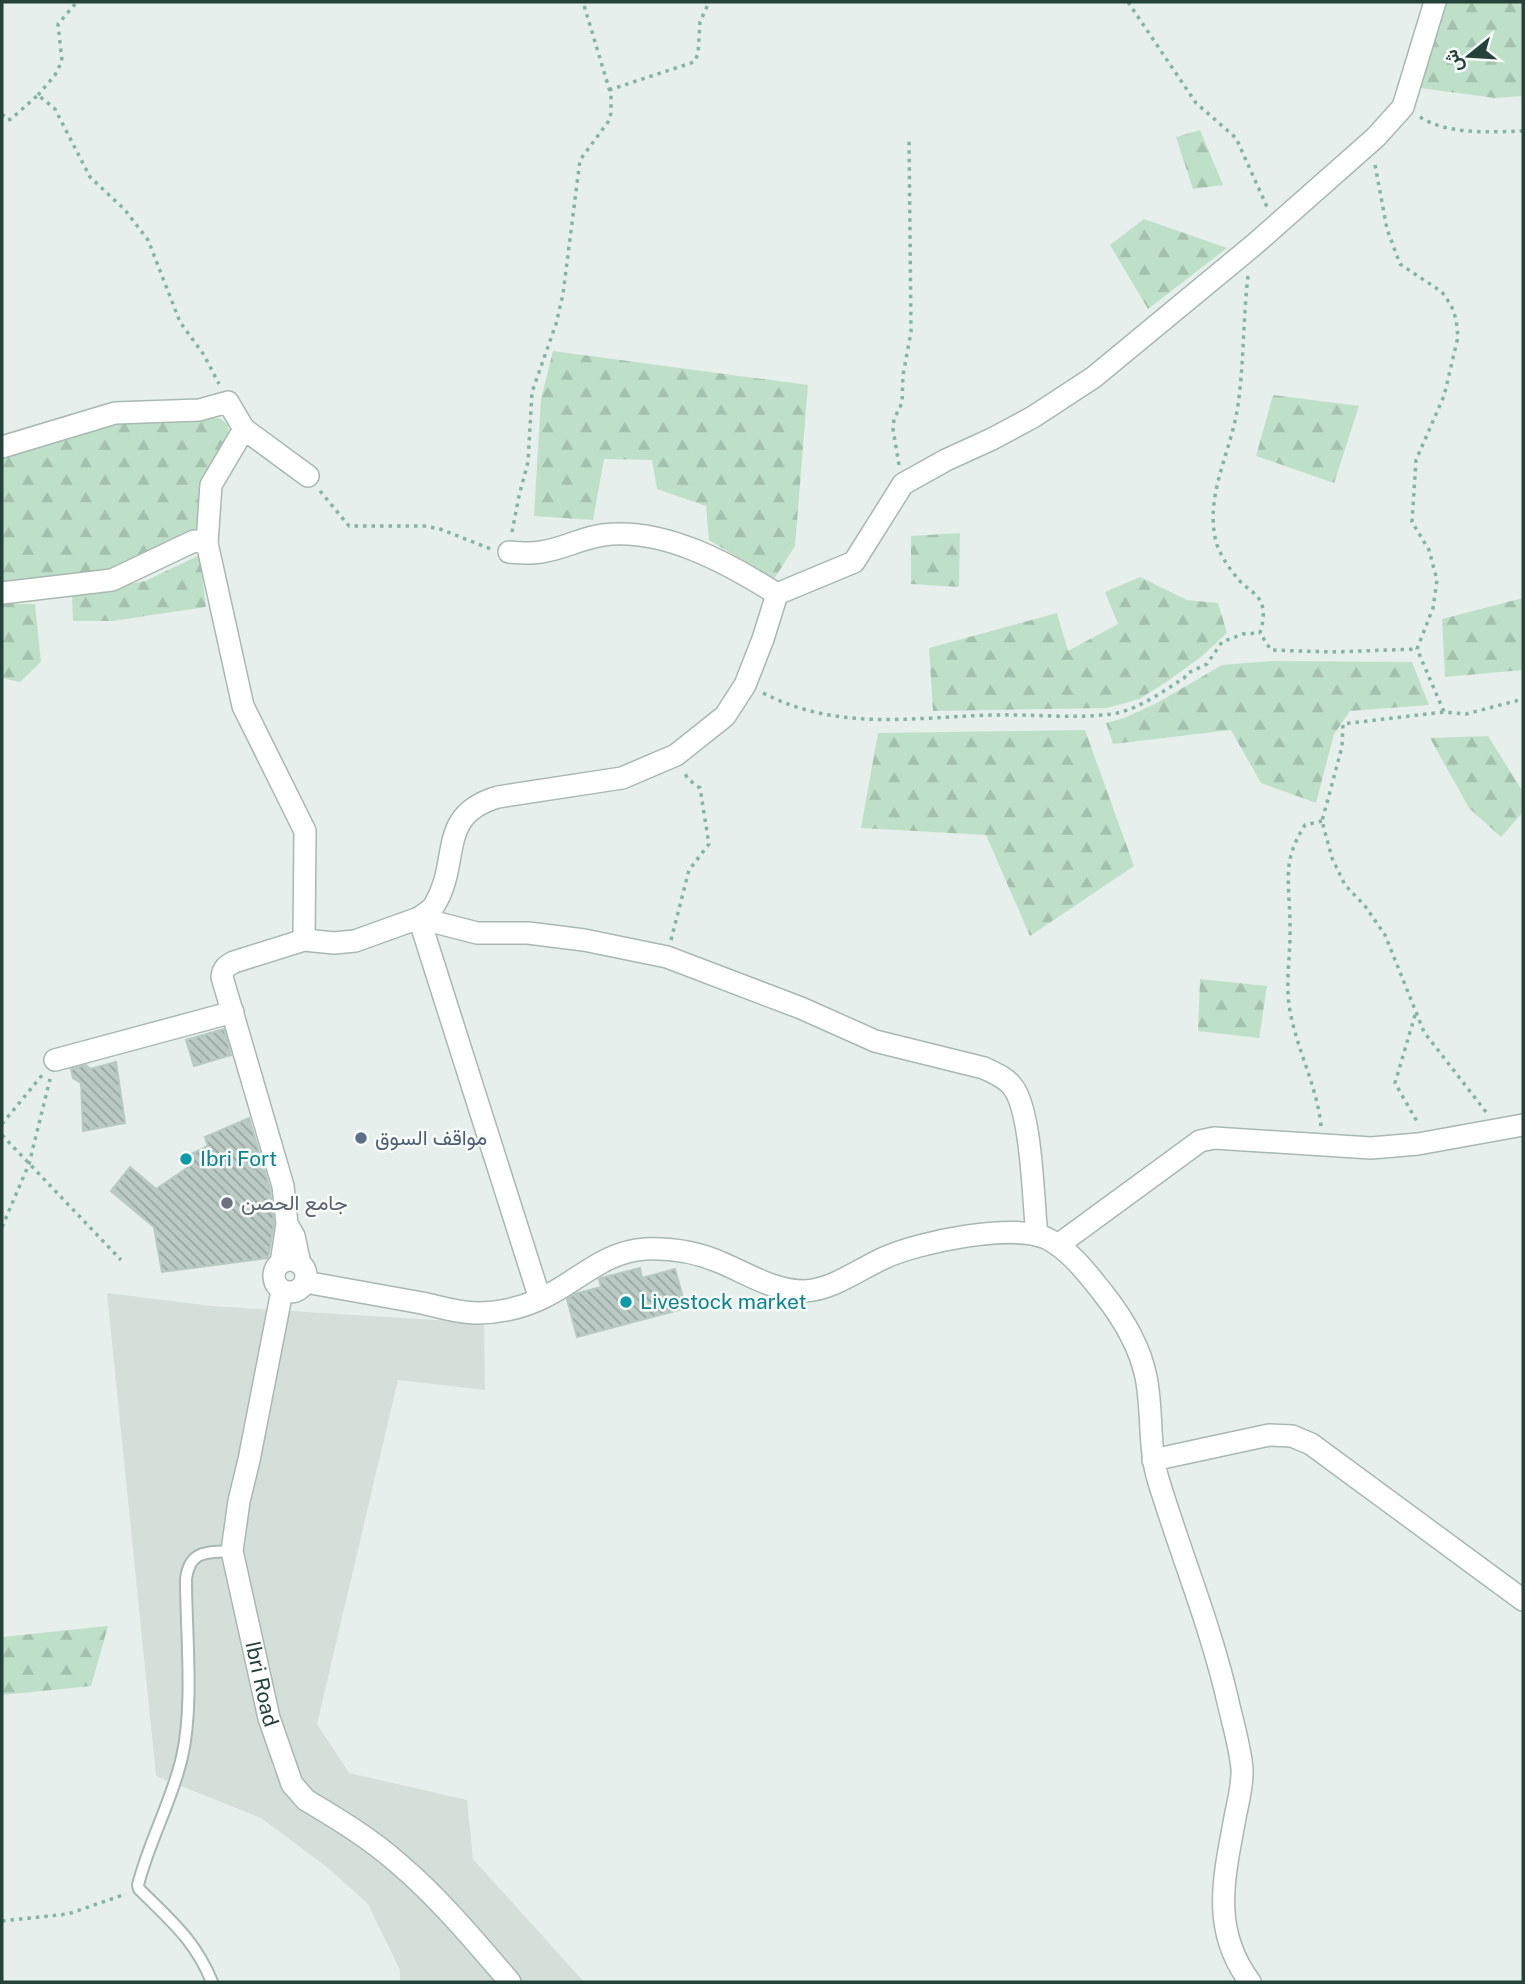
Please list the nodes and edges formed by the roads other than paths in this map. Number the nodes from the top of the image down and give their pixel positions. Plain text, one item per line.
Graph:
1 (1435, 2) edge
2 (244, 429) junction
3 (2, 447) edge
4 (308, 476) road end
5 (207, 542) junction
6 (509, 552) road end
7 (2, 593) edge
8 (778, 594) junction
9 (419, 918) junction
10 (304, 940) junction
11 (233, 1012) junction
12 (55, 1060) road end
13 (1523, 1125) edge
14 (1037, 1235) junction
15 (1058, 1245) junction
16 (295, 1269) junction
17 (540, 1299) junction
18 (1153, 1460) junction
19 (232, 1551) junction
20 (1523, 1600) edge
21 (212, 1982) edge
22 (510, 1982) edge
23 (1250, 1982) edge

1 - 8 street
2 - 3 street
2 - 4 street
2 - 5 street
5 - 7 street
5 - 10 street
6 - 8 street
8 - 9 street
9 - 10 street
9 - 14 street
9 - 17 street
10 - 11 street
11 - 12 street
11 - 16 street
13 - 15 street
14 - 15 street
14 - 17 street
15 - 18 street
16 - 17 street
16 - 19 street, Ibri Road
18 - 20 street
18 - 23 street
19 - 21 lane
19 - 22 street, Ibri Road

